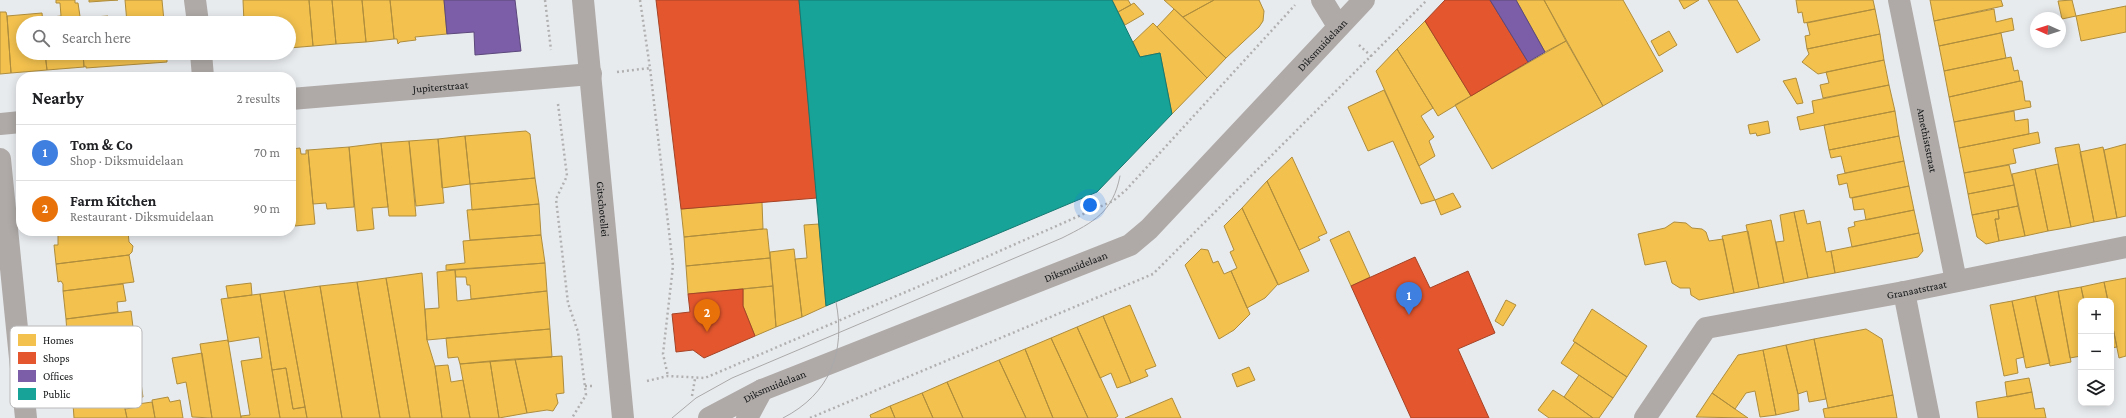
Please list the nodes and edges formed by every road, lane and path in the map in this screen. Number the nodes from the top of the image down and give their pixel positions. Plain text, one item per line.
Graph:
1 (195, 0) edge
2 (545, 0) edge
3 (583, 0) edge
4 (640, 0) edge
5 (1300, 0) edge
6 (1322, 0) edge
7 (1364, 0) edge
8 (1899, 0) edge
9 (197, 16) edge
10 (1338, 26) junction
11 (201, 60) edge
12 (650, 68) junction
13 (202, 72) edge
14 (591, 74) junction
15 (554, 78) junction
16 (296, 99) edge
17 (16, 122) edge
18 (0, 124) edge
19 (0, 160) edge
20 (2126, 247) edge
21 (1956, 281) junction
22 (1904, 292) junction
23 (17, 326) edge
24 (668, 376) dead end
25 (695, 379) dead end
26 (762, 390) junction
27 (25, 408) edge
28 (26, 418) edge
29 (572, 418) edge
30 (623, 418) edge
31 (709, 418) edge
32 (747, 418) edge
33 (1645, 418) edge
34 (1929, 418) edge

1 - 9 street
2 - 15 path
3 - 14 street, Gitschotellei
4 - 12 path
5 - 25 path
6 - 10 street
7 - 10 street, Diksmuidelaan
8 - 21 street, Amethiststraat
10 - 26 street, Diksmuidelaan
11 - 13 street
12 - 14 path
12 - 24 path
14 - 15 street, Jupiterstraat
14 - 30 street, Gitschotellei
15 - 16 street, Jupiterstraat
15 - 29 path
17 - 18 street
19 - 23 street
20 - 21 street, Granaatstraat
21 - 22 street, Granaatstraat
22 - 33 street, Granaatstraat
22 - 34 street
26 - 31 street, Diksmuidelaan
26 - 32 street
27 - 28 street

